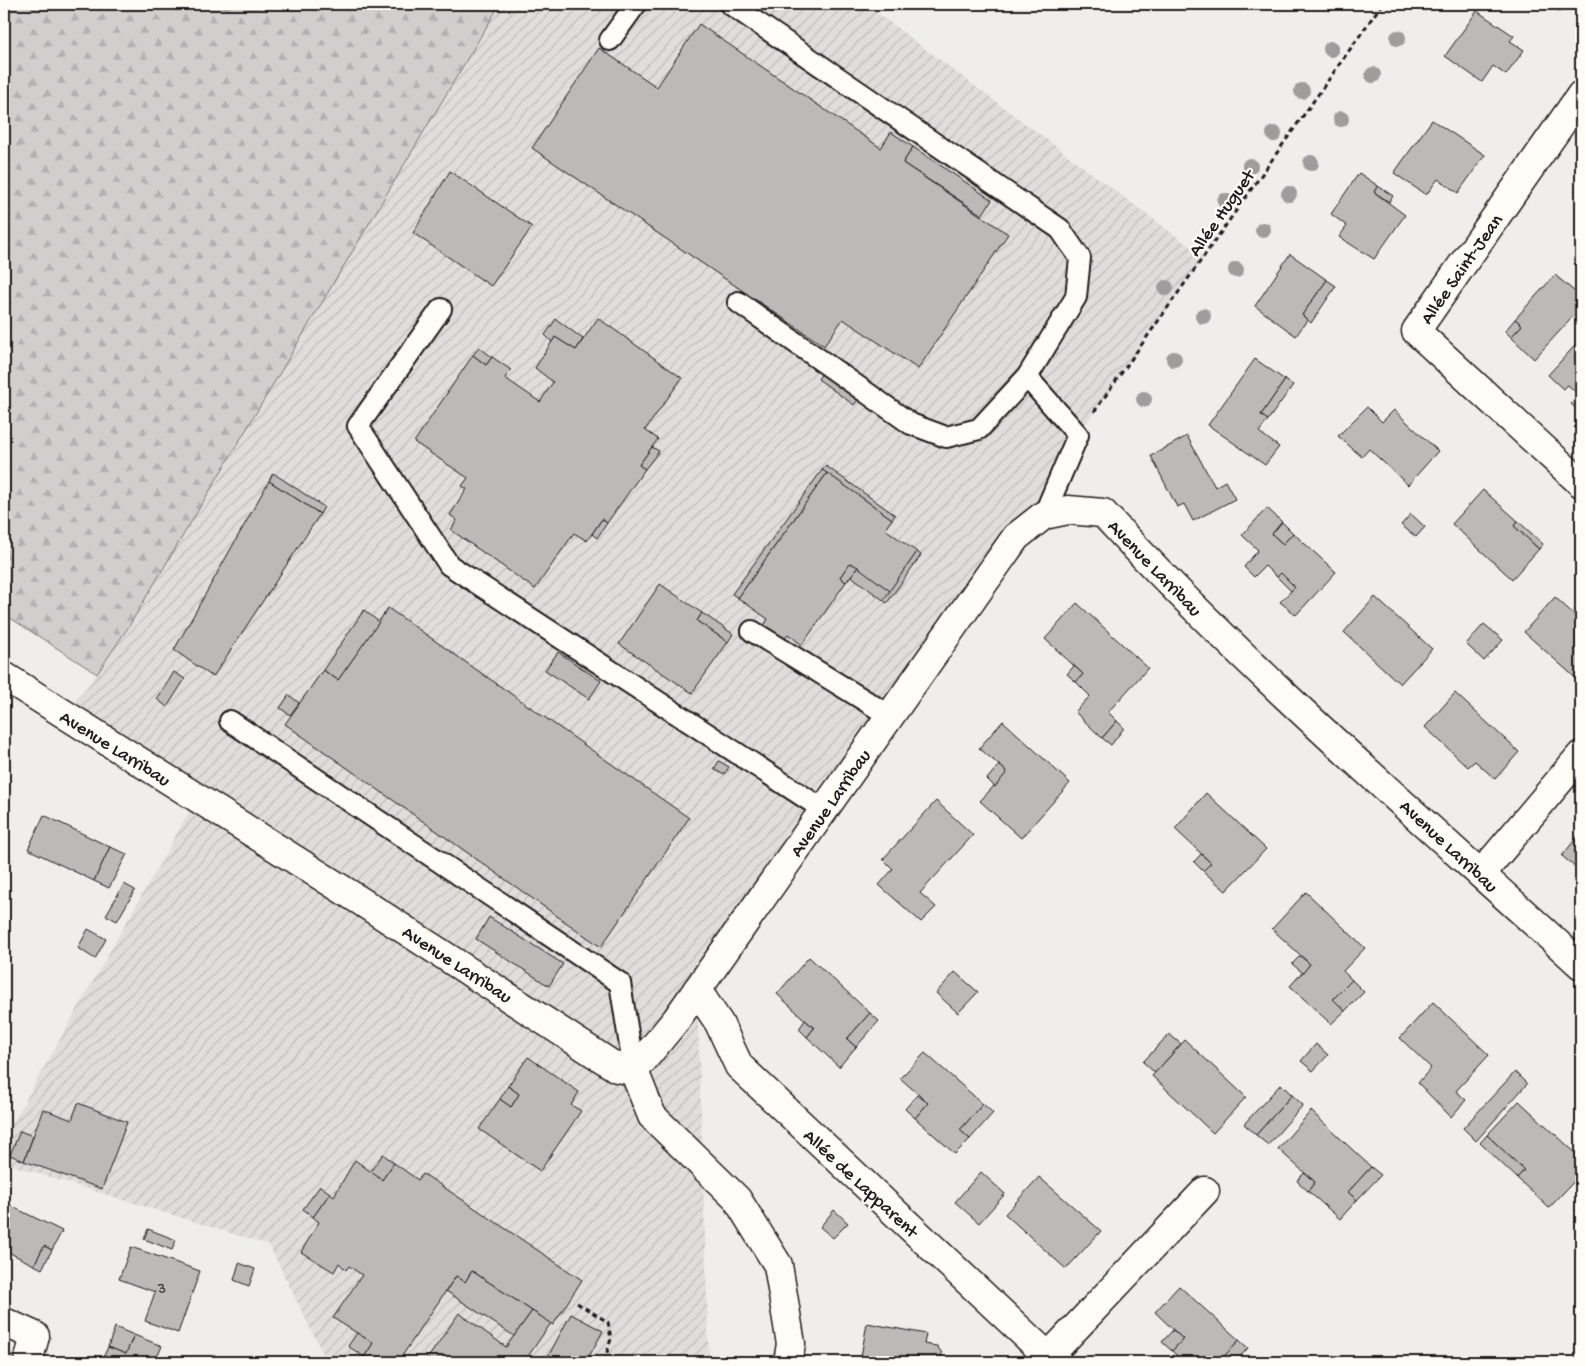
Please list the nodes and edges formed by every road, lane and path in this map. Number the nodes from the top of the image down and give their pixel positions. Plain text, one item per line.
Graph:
1 (636, 4) edge
2 (730, 4) edge
3 (1382, 4) edge
4 (610, 40) dead end
5 (1581, 95) edge
6 (738, 302) dead end
7 (441, 309) dead end
8 (1027, 377) junction
9 (1078, 435) junction
10 (1581, 483) edge
11 (1044, 515) junction
12 (752, 631) dead end
13 (4, 676) edge
14 (890, 716) junction
15 (230, 722) dead end
16 (1581, 755) edge
17 (824, 810) junction
18 (1481, 874) junction
19 (1581, 965) edge
20 (697, 990) junction
21 (634, 1071) junction
22 (1205, 1191) dead end
23 (577, 1303) dead end
24 (4, 1322) edge
25 (1051, 1360) edge
26 (28, 1362) edge
27 (604, 1362) edge
28 (788, 1362) edge

1 - 4 lane
2 - 8 lane
3 - 9 path, Allée Huguet
5 - 10 street, Allée Saint-Jean
6 - 8 lane
7 - 17 lane
8 - 9 lane
9 - 11 lane
11 - 14 street, Avenue Larribau
11 - 18 street, Avenue Larribau
12 - 14 lane
13 - 21 street, Avenue Larribau
14 - 17 street, Avenue Larribau
15 - 21 lane
16 - 18 street
17 - 20 street, Avenue Larribau
18 - 19 street, Avenue Larribau
20 - 21 street, Avenue Larribau
20 - 25 street, Allée de Lapparent
21 - 28 street
22 - 25 street, Allée de Lapparent
23 - 27 path
24 - 26 street

